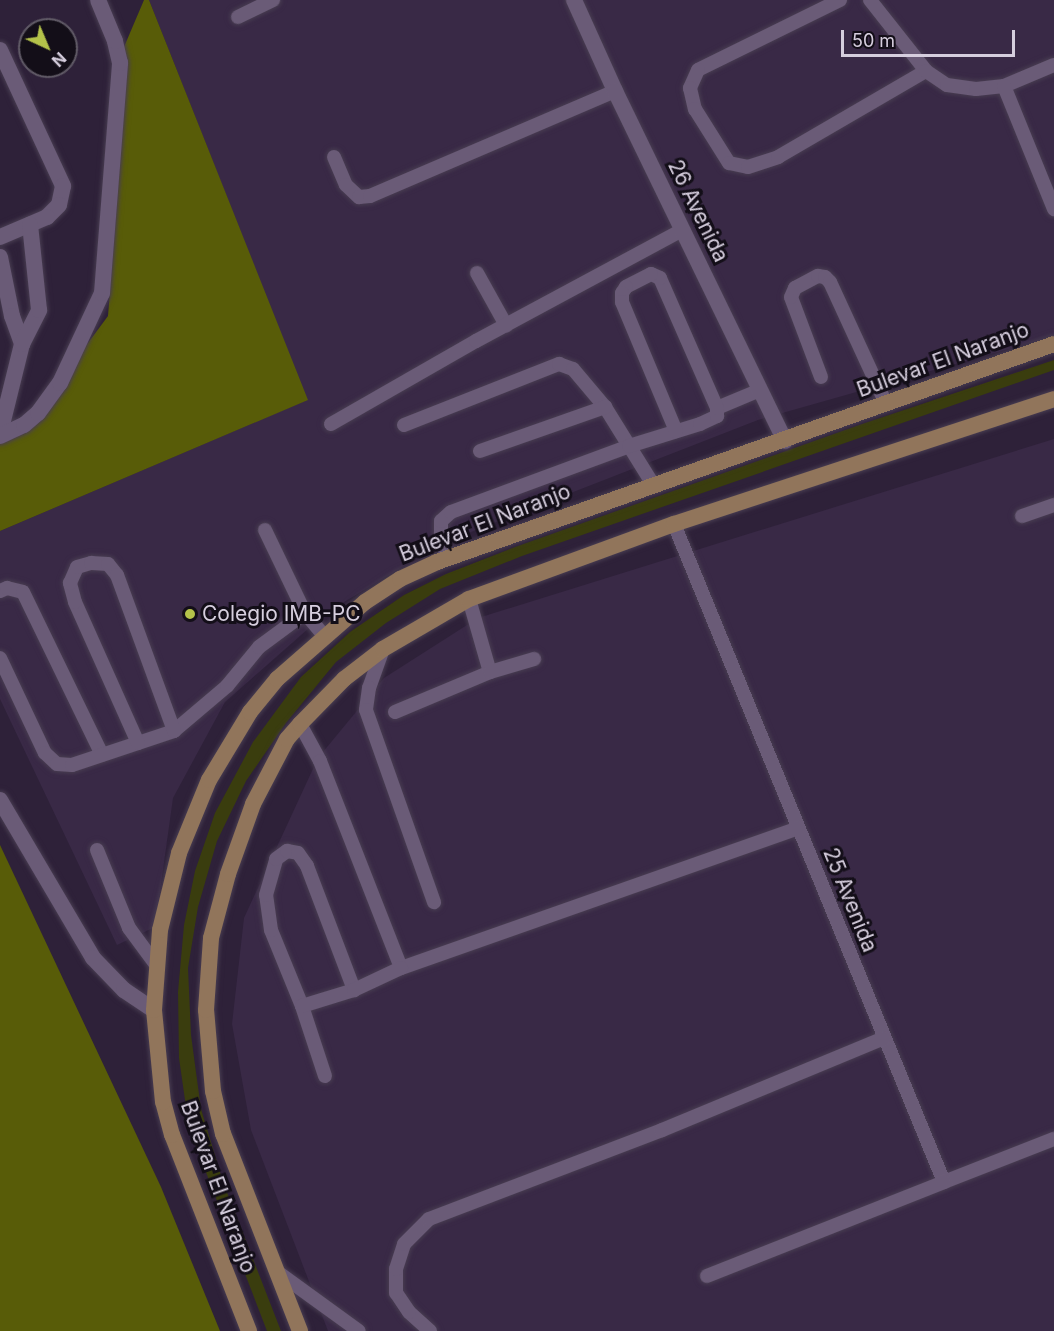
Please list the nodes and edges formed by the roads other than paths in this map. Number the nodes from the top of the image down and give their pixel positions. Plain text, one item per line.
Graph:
1 (98, 0) edge
2 (273, 0) edge
3 (574, 0) edge
4 (840, 0) edge
5 (870, 0) edge
6 (238, 17) dead end
7 (0, 50) edge
8 (1054, 65) edge
9 (926, 71) junction
10 (1004, 86) junction
11 (615, 92) junction
12 (334, 157) dead end
13 (1054, 209) edge
14 (30, 224) junction
15 (682, 231) junction
16 (0, 237) edge
17 (0, 257) edge
18 (477, 273) dead end
19 (506, 325) junction
20 (22, 344) junction
21 (1054, 344) edge
22 (821, 377) dead end
23 (760, 390) junction
24 (1054, 399) edge
25 (886, 404) junction
26 (605, 407) junction
27 (717, 408) junction
28 (331, 424) dead end
29 (404, 425) dead end
30 (676, 431) junction
31 (0, 434) edge
32 (785, 441) junction
33 (629, 446) junction
34 (480, 451) dead end
35 (654, 486) junction
36 (1054, 506) edge
37 (1022, 516) dead end
38 (674, 524) junction
39 (265, 530) dead end
40 (447, 559) junction
41 (0, 591) edge
42 (469, 599) junction
43 (305, 613) junction
44 (325, 637) junction
45 (383, 649) junction
46 (0, 658) edge
47 (534, 659) dead end
48 (490, 672) junction
49 (395, 712) dead end
50 (300, 724) junction
51 (174, 731) junction
52 (138, 743) junction
53 (102, 755) junction
54 (0, 800) edge
55 (798, 828) junction
56 (97, 850) dead end
57 (434, 902) dead end
58 (157, 966) junction
59 (401, 968) junction
60 (354, 990) junction
61 (302, 1006) junction
62 (154, 1010) junction
63 (884, 1038) junction
64 (325, 1076) dead end
65 (1054, 1139) edge
66 (944, 1182) junction
67 (276, 1271) junction
68 (707, 1276) dead end
69 (249, 1331) edge
70 (300, 1331) edge
71 (359, 1331) edge
72 (430, 1331) edge

1 - 31 street
2 - 6 lane
3 - 11 street, 26 Avenida
4 - 9 lane
5 - 9 lane
7 - 14 street
8 - 10 lane
9 - 10 lane
10 - 13 lane
11 - 12 lane
11 - 15 street, 26 Avenida
14 - 16 street
14 - 20 street
15 - 19 lane
15 - 23 street, 26 Avenida
17 - 20 street
18 - 19 lane
19 - 28 lane
20 - 31 street
21 - 25 main road, Bulevar El Naranjo
22 - 25 lane
23 - 27 lane
23 - 32 street, 26 Avenida
24 - 38 main road, Bulevar El Naranjo
25 - 32 main road, Bulevar El Naranjo
26 - 29 lane
26 - 33 lane
26 - 34 lane
27 - 30 lane
27 - 30 lane
30 - 33 lane
32 - 35 main road, Bulevar El Naranjo
33 - 35 lane
33 - 40 lane
35 - 40 main road, Bulevar El Naranjo
36 - 37 lane
38 - 42 main road, Bulevar El Naranjo
38 - 55 lane, 25 Avenida
39 - 43 lane
40 - 44 main road, Bulevar El Naranjo
41 - 53 lane
42 - 45 main road, Bulevar El Naranjo
42 - 48 lane
43 - 44 lane
43 - 51 lane
44 - 58 main road, Bulevar El Naranjo
45 - 50 main road, Bulevar El Naranjo
45 - 57 lane
46 - 53 lane
47 - 48 lane
48 - 49 lane
50 - 59 lane
50 - 67 main road, Bulevar El Naranjo
51 - 52 lane
51 - 52 lane
52 - 53 lane
54 - 62 street
55 - 59 lane
55 - 63 lane, 25 Avenida
56 - 58 lane
58 - 62 main road, Bulevar El Naranjo
59 - 60 lane
60 - 61 lane
60 - 61 lane
61 - 64 lane
62 - 69 main road, Bulevar El Naranjo
63 - 66 lane, 25 Avenida
63 - 72 lane
65 - 66 lane
66 - 68 lane
67 - 70 main road, Bulevar El Naranjo
67 - 71 lane

